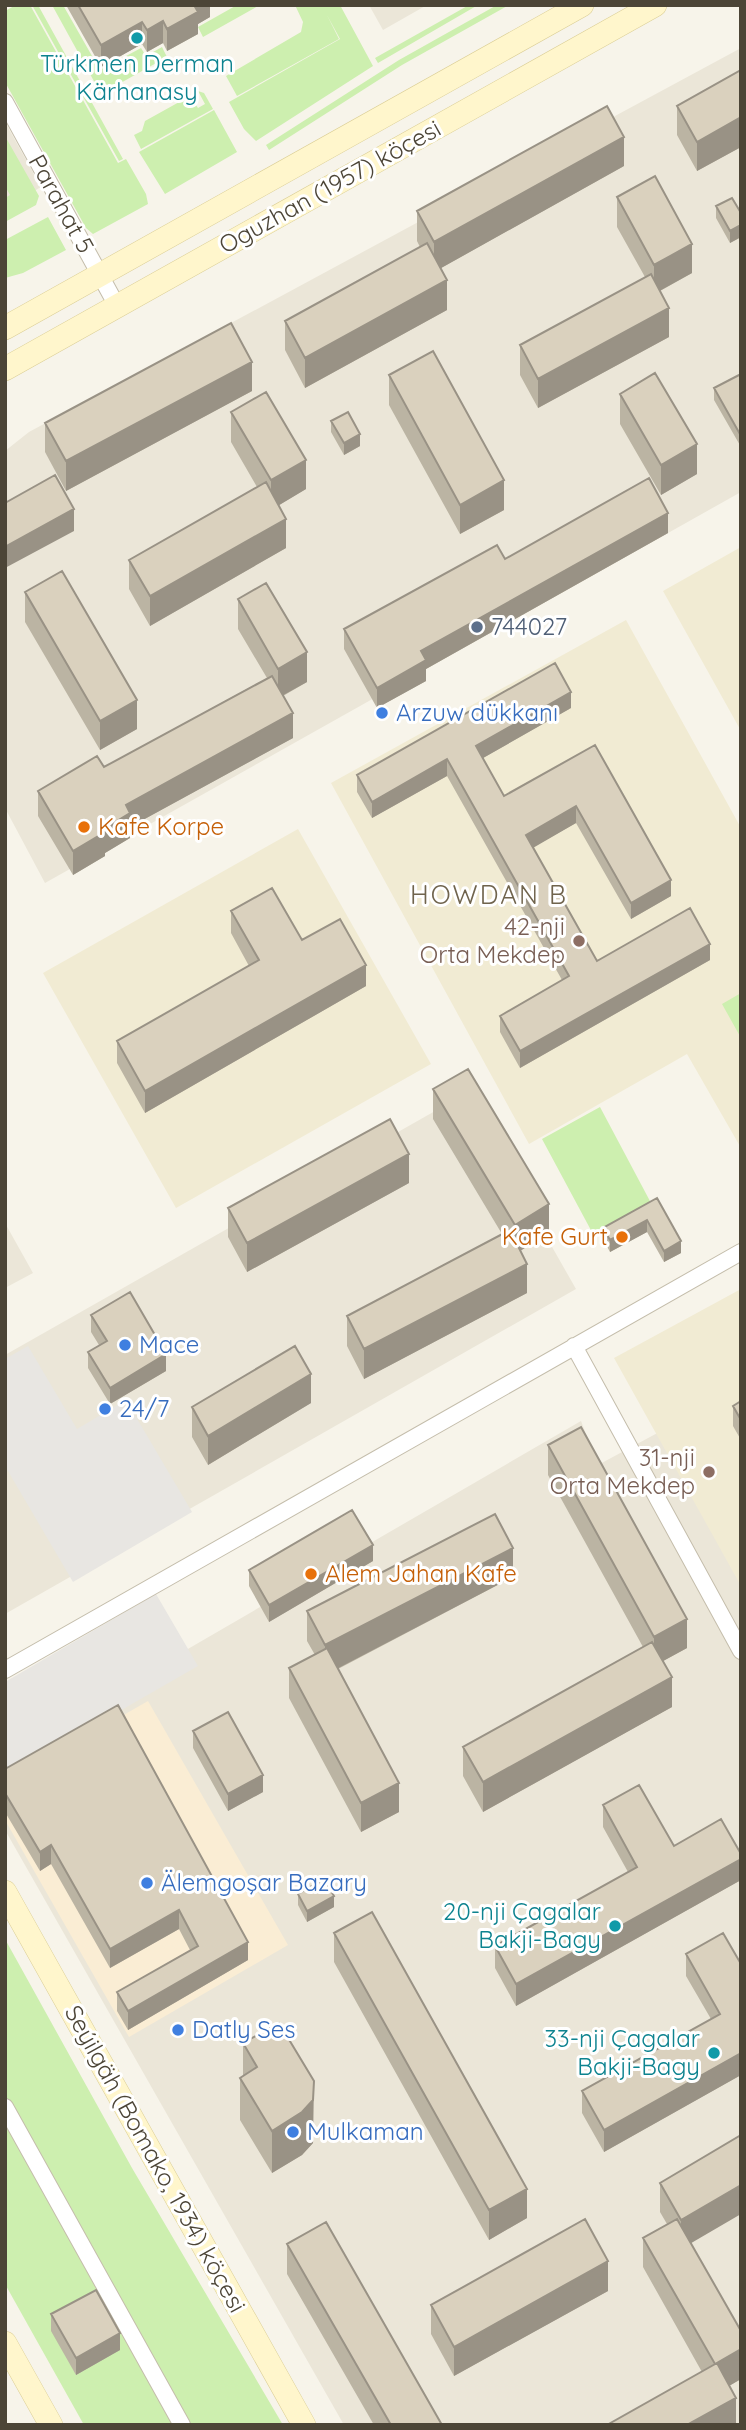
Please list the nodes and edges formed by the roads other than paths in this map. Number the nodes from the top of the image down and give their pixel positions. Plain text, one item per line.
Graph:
1 (582, 5) edge
2 (655, 5) edge
3 (5, 102) edge
4 (100, 275) junction
5 (117, 306) junction
6 (5, 328) edge
7 (5, 369) edge
8 (741, 1252) edge
9 (574, 1346) junction
10 (741, 1651) edge
11 (5, 1670) edge
12 (5, 1892) edge
13 (5, 2107) edge
14 (5, 2343) edge
15 (51, 2425) edge
16 (182, 2425) edge
17 (304, 2425) edge

1 - 4 main road, Oguzhan (1957) köçesi
2 - 5 main road, Oguzhan (1957) köçesi
3 - 4 street, Parahat 5
4 - 5 street, Parahat 5
4 - 6 main road, Oguzhan (1957) köçesi
5 - 7 main road, Oguzhan (1957) köçesi
8 - 9 street
9 - 10 street
9 - 11 street
12 - 17 main road, Seýilgäh (Bomako, 1934) köçesi
13 - 16 street
14 - 15 main road

